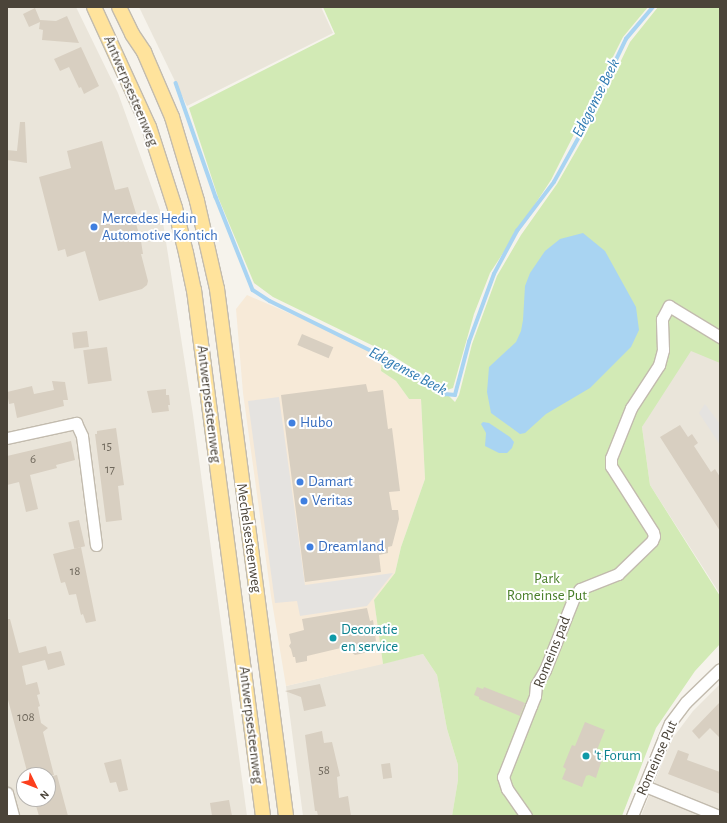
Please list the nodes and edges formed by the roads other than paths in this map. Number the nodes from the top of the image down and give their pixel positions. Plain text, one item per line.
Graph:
1 (94, 7) edge
2 (120, 7) edge
3 (217, 289) joint
4 (720, 337) edge
5 (7, 438) edge
6 (96, 545) dead end
7 (720, 668) edge
8 (645, 786) junction
9 (282, 787) junction
10 (260, 792) junction
11 (7, 793) edge
12 (273, 799) junction
13 (285, 813) edge
14 (13, 816) edge
15 (263, 816) edge
16 (526, 816) edge
17 (632, 816) edge
18 (719, 816) edge

1 - 10 main road, Antwerpsesteenweg
2 - 3 main road, Antwerpsesteenweg
3 - 9 main road, Mechelsesteenweg
4 - 16 street, Romeins pad
5 - 6 street
7 - 8 street, Romeinse Put
8 - 17 street, Romeinse Put
8 - 18 street
9 - 12 main road
9 - 13 main road, Mechelsesteenweg
10 - 12 main road, Mechelsesteenweg
10 - 15 main road, Antwerpsesteenweg
11 - 14 street
12 - 13 main road, Mechelsesteenweg
12 - 15 main road

